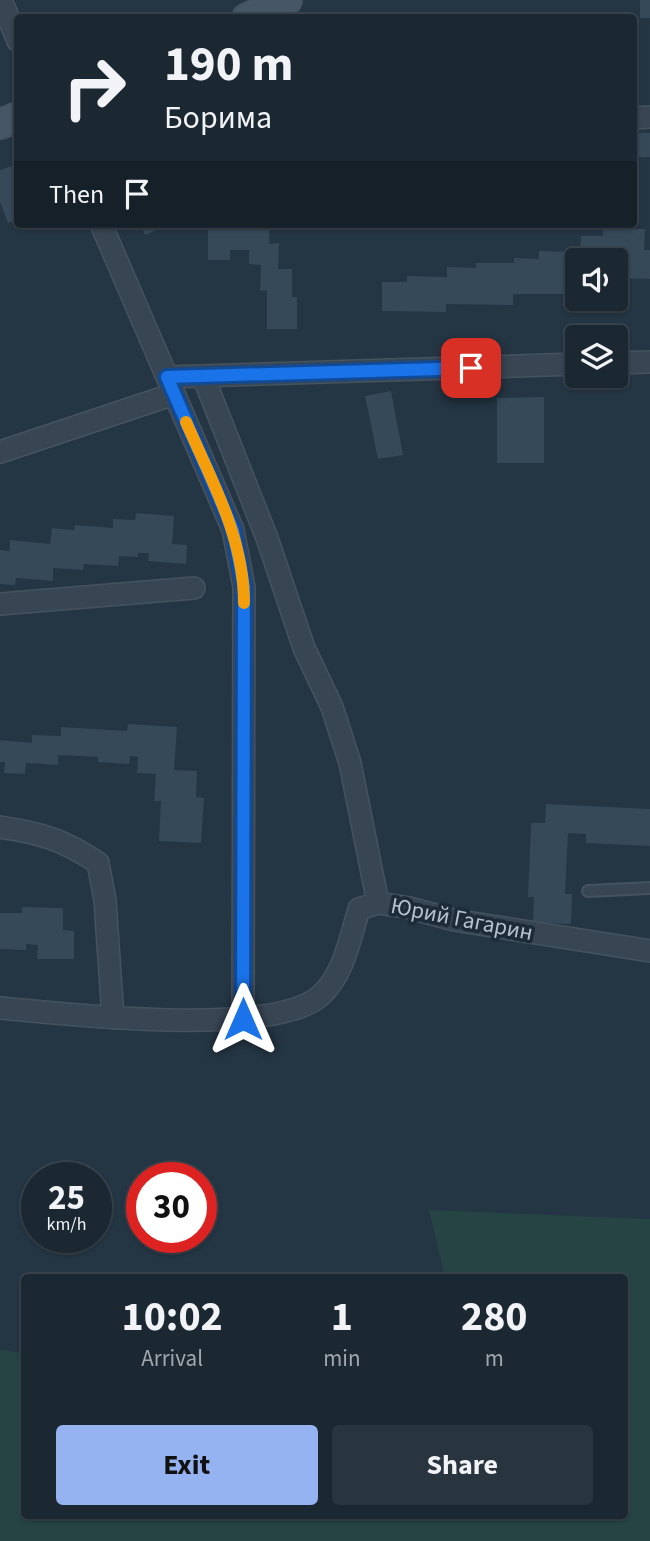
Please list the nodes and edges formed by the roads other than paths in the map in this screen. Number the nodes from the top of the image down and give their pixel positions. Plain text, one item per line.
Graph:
1 (1, 0) edge
2 (287, 0) edge
3 (256, 14) edge
4 (14, 31) edge
5 (103, 228) edge
6 (650, 362) edge
7 (628, 363) edge
8 (565, 364) edge
9 (203, 376) junction
10 (171, 386) junction
11 (0, 452) edge
12 (194, 588) dead end
13 (0, 604) edge
14 (0, 827) edge
15 (650, 888) edge
16 (588, 891) dead end
17 (378, 903) junction
18 (650, 951) edge
19 (0, 1008) edge
20 (113, 1018) junction
21 (243, 1019) junction

1 - 4 street
2 - 3 street
5 - 10 street
6 - 7 street
8 - 9 street
9 - 10 street
9 - 17 street
10 - 11 street
10 - 21 street
12 - 13 street
14 - 20 street
15 - 16 lane
17 - 18 street, Юрий Гагарин
17 - 21 street, Юрий Гагарин
19 - 20 street, Юрий Гагарин
20 - 21 street, Юрий Гагарин

